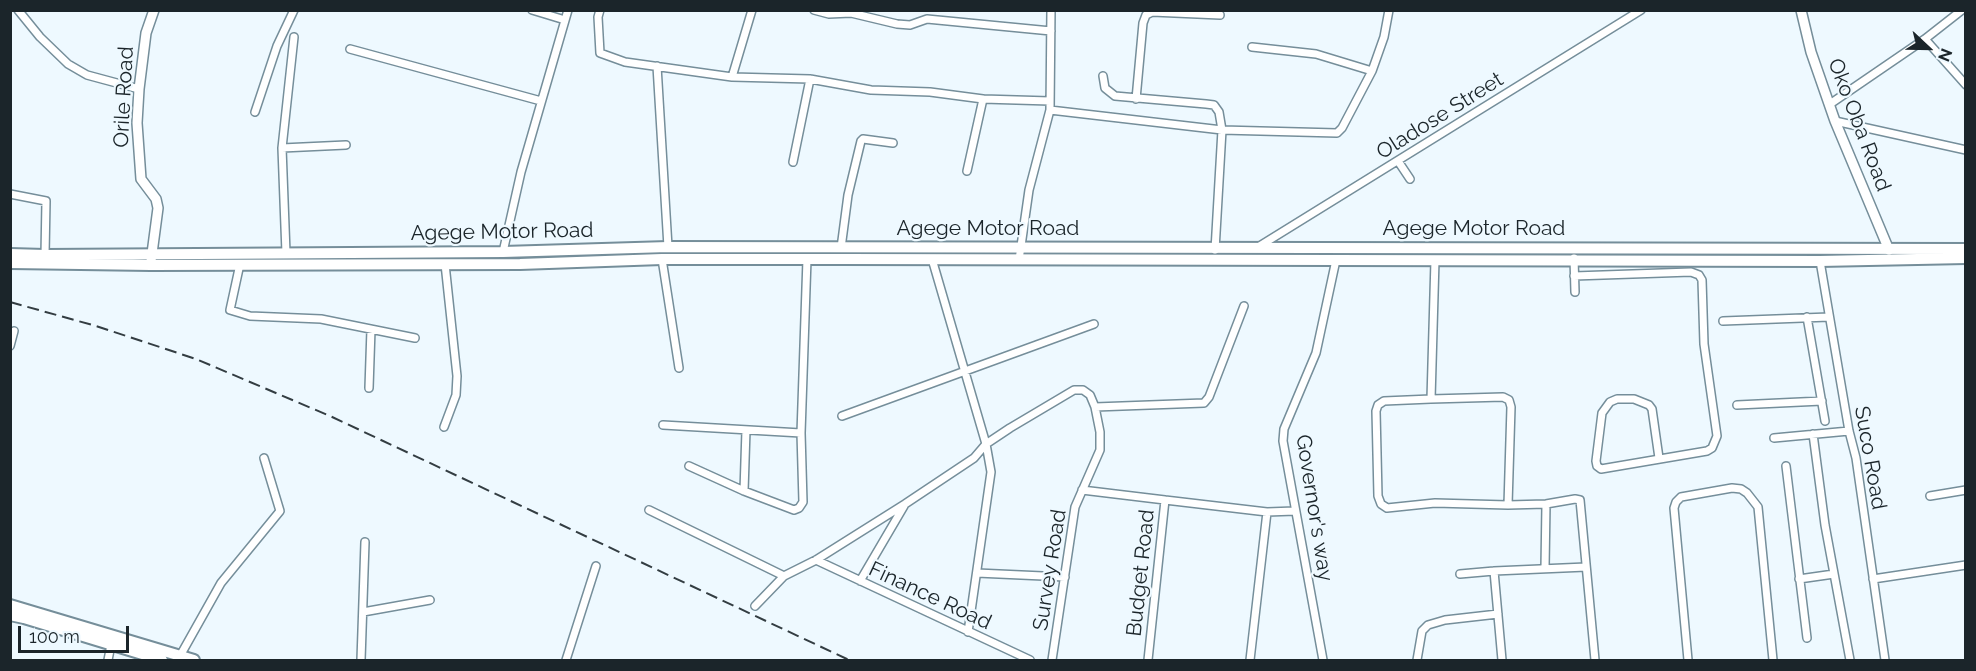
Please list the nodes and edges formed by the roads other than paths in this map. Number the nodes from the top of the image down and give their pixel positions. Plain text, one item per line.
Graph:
1 (18, 10) edge
2 (154, 10) edge
3 (294, 10) edge
4 (532, 10) edge
5 (568, 10) edge
6 (600, 10) edge
7 (752, 10) edge
8 (814, 10) edge
9 (927, 10) edge
10 (1051, 10) edge
11 (1389, 10) edge
12 (1641, 10) edge
13 (1801, 10) edge
14 (1962, 10) edge
15 (1220, 15) dead end
16 (927, 19) junction
17 (565, 20) junction
18 (1051, 31) junction
19 (294, 37) dead end
20 (1925, 39) junction
21 (1252, 47) dead end
22 (350, 49) dead end
23 (657, 66) junction
24 (1372, 71) junction
25 (732, 76) junction
26 (1103, 76) dead end
27 (810, 80) junction
28 (1965, 86) edge
29 (139, 89) junction
30 (983, 99) junction
31 (1136, 99) junction
32 (542, 101) junction
33 (1050, 101) junction
34 (1830, 104) junction
35 (1050, 110) junction
36 (255, 112) dead end
37 (1835, 121) junction
38 (1222, 130) junction
39 (893, 143) dead end
40 (346, 144) dead end
41 (282, 148) junction
42 (1965, 150) edge
43 (1398, 161) junction
44 (793, 162) dead end
45 (967, 171) dead end
46 (1410, 179) dead end
47 (10, 194) edge
48 (668, 247) junction
49 (693, 248) junction
50 (841, 248) junction
51 (1020, 248) junction
52 (1256, 248) junction
53 (1965, 249) edge
54 (1215, 250) junction
55 (1889, 250) junction
56 (503, 252) junction
57 (286, 253) junction
58 (10, 254) edge
59 (763, 254) junction
60 (1574, 254) junction
61 (45, 255) junction
62 (1965, 258) edge
63 (151, 259) junction
64 (662, 259) junction
65 (807, 259) junction
66 (932, 259) junction
67 (693, 260) junction
68 (1019, 260) junction
69 (1253, 260) junction
70 (1336, 260) junction
71 (1435, 260) junction
72 (1820, 261) junction
73 (10, 263) edge
74 (240, 264) junction
75 (445, 264) junction
76 (1574, 276) junction
77 (1575, 291) dead end
78 (1244, 306) dead end
79 (1807, 317) junction
80 (1829, 317) junction
81 (1724, 321) dead end
82 (1094, 324) dead end
83 (371, 329) junction
84 (14, 332) dead end
85 (415, 338) dead end
86 (10, 346) edge
87 (679, 368) dead end
88 (966, 372) junction
89 (369, 388) dead end
90 (1431, 399) junction
91 (1822, 400) junction
92 (1737, 405) dead end
93 (1095, 407) junction
94 (842, 416) dead end
95 (1825, 421) dead end
96 (663, 425) dead end
97 (444, 427) dead end
98 (746, 430) junction
99 (1849, 431) junction
100 (801, 433) junction
101 (1813, 434) junction
102 (1774, 438) dead end
103 (986, 444) junction
104 (264, 458) dead end
105 (1659, 458) junction
106 (689, 466) dead end
107 (1786, 466) dead end
108 (1082, 490) junction
109 (1965, 490) edge
110 (744, 491) junction
111 (1930, 496) dead end
112 (1166, 500) junction
113 (905, 504) junction
114 (1546, 504) junction
115 (1508, 505) junction
116 (650, 510) dead end
117 (1296, 511) junction
118 (1267, 512) junction
119 (365, 542) dead end
120 (816, 560) junction
121 (596, 566) dead end
122 (1965, 566) edge
123 (1586, 567) junction
124 (1545, 568) junction
125 (1494, 571) junction
126 (977, 573) junction
127 (1460, 574) dead end
128 (1834, 574) junction
129 (784, 576) junction
130 (1065, 577) junction
131 (1799, 579) junction
132 (1873, 579) junction
133 (860, 581) junction
134 (430, 600) dead end
135 (755, 606) dead end
136 (363, 612) junction
137 (1498, 614) junction
138 (11, 615) edge
139 (968, 632) junction
140 (1807, 638) dead end
141 (111, 645) junction
142 (180, 656) junction
143 (108, 660) edge
144 (162, 660) edge
145 (194, 660) edge
146 (361, 660) edge
147 (566, 660) edge
148 (1030, 660) edge
149 (1052, 660) edge
150 (1148, 660) edge
151 (1250, 660) edge
152 (1323, 660) edge
153 (1417, 660) edge
154 (1502, 660) edge
155 (1595, 660) edge
156 (1688, 660) edge
157 (1773, 660) edge
158 (1850, 660) edge
159 (1885, 660) edge

1 - 29 street
2 - 29 street, Orile Road
3 - 36 street
4 - 17 street
5 - 17 street
6 - 23 street
7 - 25 street
8 - 16 street
9 - 16 street
10 - 18 street
11 - 24 street
12 - 43 street, Oladose Street
13 - 34 street, Oko Oba Road
14 - 20 street
15 - 31 street
16 - 18 street
17 - 32 street
18 - 33 street
19 - 41 street
20 - 28 street
20 - 34 street
21 - 24 street
22 - 32 street
23 - 25 street
23 - 48 street
24 - 38 street
25 - 27 street
26 - 31 street
27 - 30 street
27 - 44 street
29 - 63 street, Orile Road
30 - 33 street
30 - 45 street
31 - 38 street
32 - 56 street
33 - 35 street
34 - 37 street, Oko Oba Road
35 - 38 street
35 - 51 street
37 - 42 street
37 - 55 street, Oko Oba Road
38 - 54 street
39 - 50 street
40 - 41 street
41 - 57 street
43 - 46 street
43 - 52 street, Oladose Street
47 - 61 street
48 - 49 main road, Agege Motor Road
48 - 56 main road, Agege Motor Road
49 - 59 main road, Agege Motor Road
49 - 67 main road
50 - 51 main road, Agege Motor Road
50 - 59 main road, Agege Motor Road
51 - 54 main road, Agege Motor Road
51 - 68 street
52 - 54 main road, Agege Motor Road
52 - 60 main road, Agege Motor Road
52 - 69 street
53 - 55 main road, Agege Motor Road
55 - 60 main road, Agege Motor Road
56 - 57 main road, Agege Motor Road
57 - 63 main road, Agege Motor Road
58 - 61 main road, Agege Motor Road
59 - 65 main road, Agege Motor Road
59 - 67 main road, Agege Motor Road
60 - 71 main road, Agege Motor Road
60 - 72 main road, Agege Motor Road
60 - 76 street
61 - 63 main road, Agege Motor Road
62 - 72 main road, Agege Motor Road
63 - 73 main road, Agege Motor Road
63 - 74 main road, Agege Motor Road
64 - 67 main road, Agege Motor Road
64 - 75 main road, Agege Motor Road
64 - 87 street
65 - 66 main road, Agege Motor Road
65 - 100 street
66 - 68 main road, Agege Motor Road
66 - 88 street
68 - 69 main road, Agege Motor Road
69 - 70 main road, Agege Motor Road
70 - 71 main road, Agege Motor Road
70 - 117 street, Governor's way
71 - 90 street
72 - 80 street, Suco Road
74 - 75 main road, Agege Motor Road
74 - 83 street
75 - 97 street
76 - 77 street
76 - 105 street
78 - 93 street
79 - 80 street
79 - 81 street
79 - 91 street
80 - 99 street, Suco Road
82 - 88 street
83 - 85 street
83 - 89 street
84 - 86 street
88 - 94 street
88 - 103 street
90 - 115 street
90 - 115 street
91 - 92 street
91 - 95 street
93 - 103 street
93 - 108 street, Survey Road
96 - 98 street
98 - 100 street
98 - 110 street
99 - 101 street
99 - 132 street, Suco Road
100 - 110 street
101 - 102 street
101 - 128 street
103 - 113 street
103 - 126 street
104 - 142 street
105 - 105 street
106 - 110 street
107 - 131 street
108 - 112 street, Budget Road
108 - 130 street, Survey Road
109 - 111 street
112 - 118 street
112 - 150 street, Budget Road
113 - 120 street
113 - 133 street
114 - 115 street
114 - 123 street
114 - 124 street
116 - 129 street
117 - 118 street
117 - 152 street, Governor's way
118 - 151 street
119 - 136 street
120 - 129 street
120 - 133 street, Finance Road
121 - 147 street
122 - 132 street
123 - 124 street
123 - 155 street
124 - 125 street
125 - 127 street
125 - 137 street
126 - 130 street
126 - 139 street
128 - 131 street
128 - 158 street
129 - 135 street
130 - 149 street, Survey Road
131 - 140 street
132 - 159 street, Suco Road
133 - 139 street, Finance Road
134 - 136 street
136 - 146 street
137 - 153 street
137 - 154 street
138 - 141 main road
138 - 142 main road
139 - 148 street, Finance Road
141 - 143 street
141 - 144 main road
142 - 145 main road
156 - 157 street

